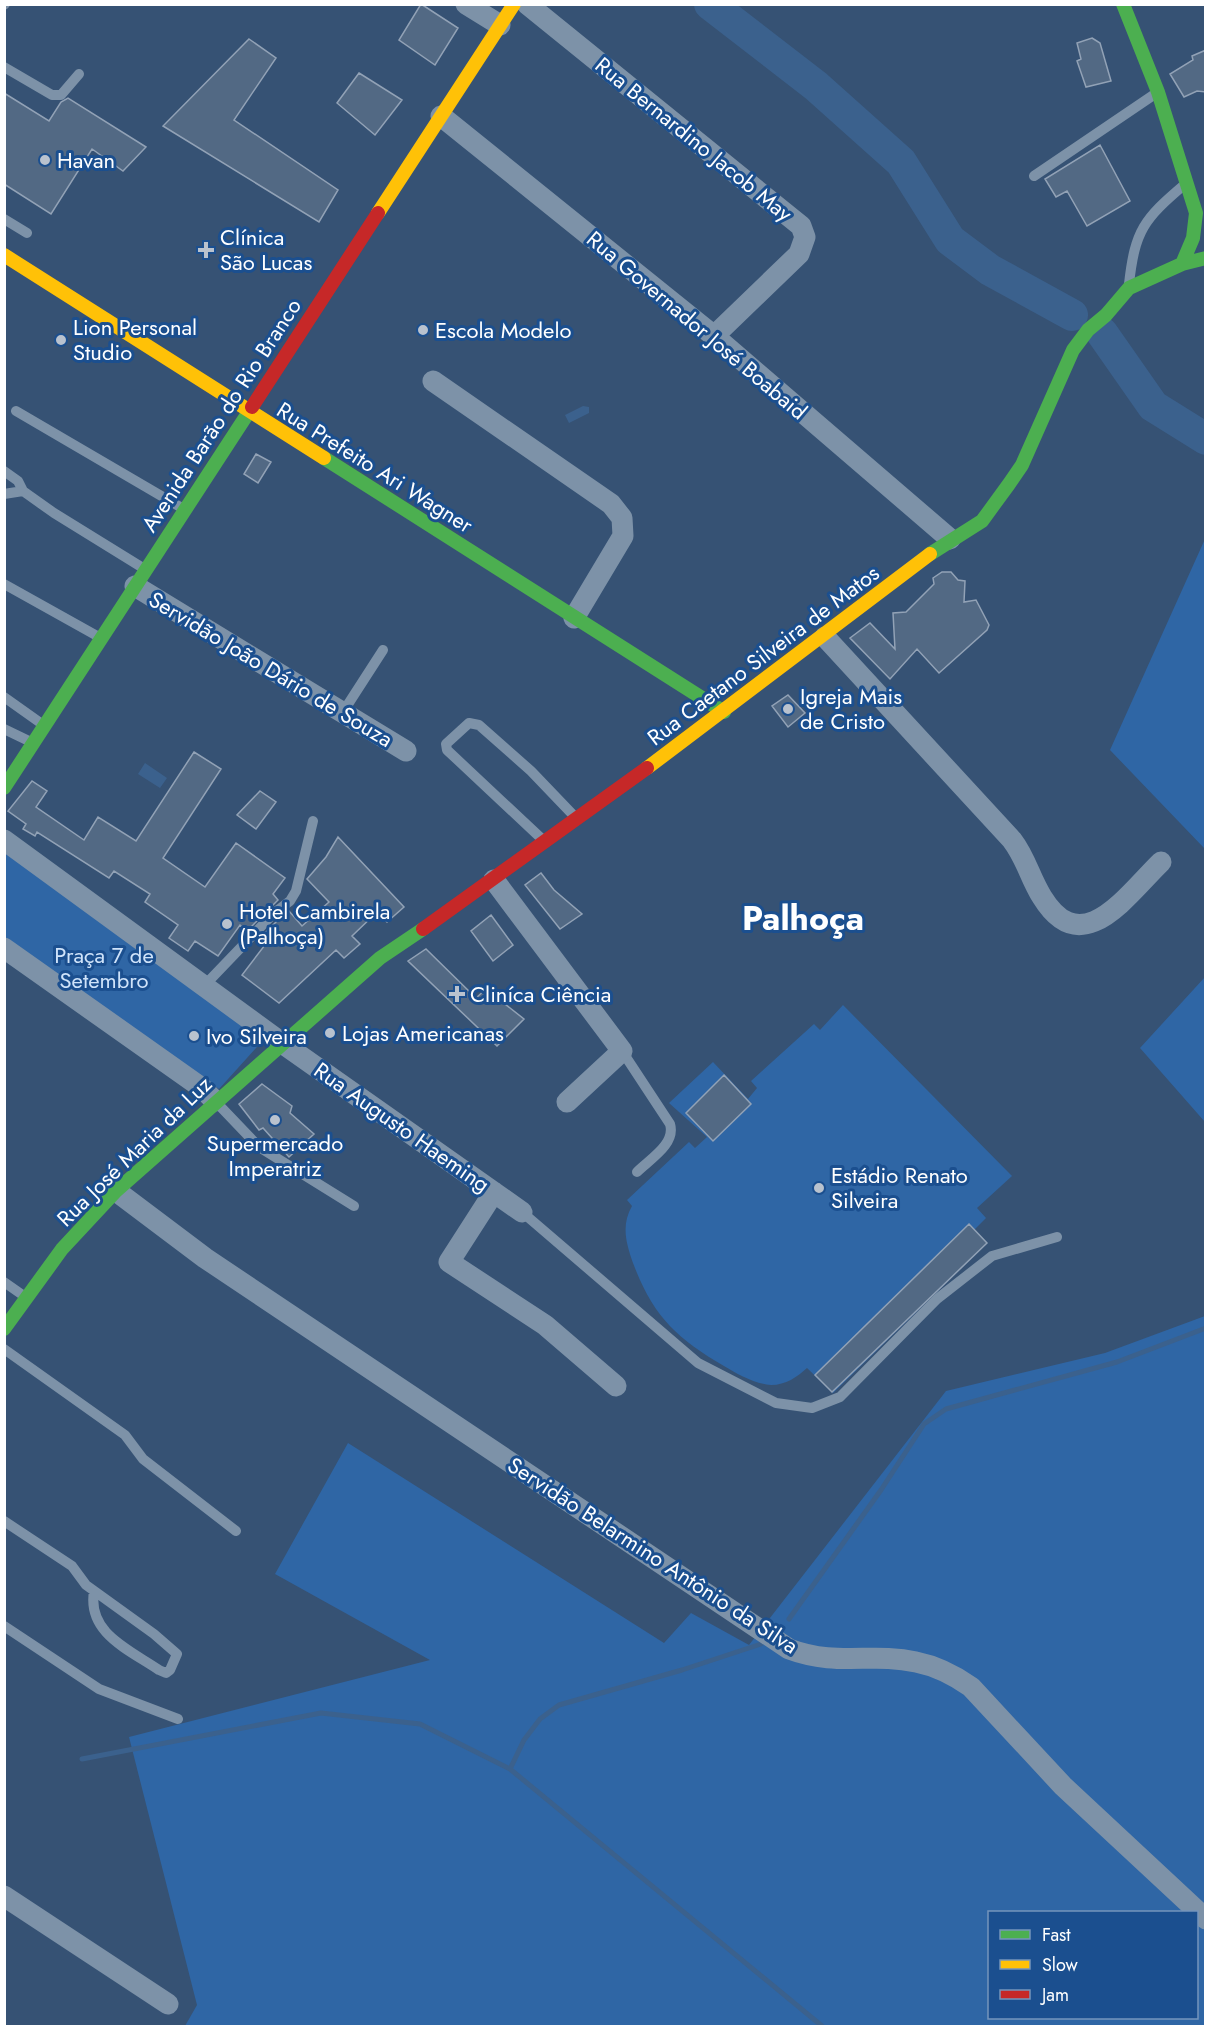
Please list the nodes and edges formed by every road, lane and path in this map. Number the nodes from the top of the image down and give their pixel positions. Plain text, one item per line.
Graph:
1 (466, 4) edge
2 (514, 4) edge
3 (527, 4) edge
4 (1123, 4) edge
5 (500, 26) junction
6 (4, 67) edge
7 (79, 74) dead end
8 (1158, 92) junction
9 (441, 116) junction
10 (1034, 176) dead end
11 (1186, 183) junction
12 (1201, 218) edge
13 (4, 219) edge
14 (27, 233) dead end
15 (4, 255) edge
16 (1206, 258) edge
17 (1182, 264) junction
18 (1129, 288) junction
19 (714, 336) junction
20 (433, 381) dead end
21 (16, 411) dead end
22 (249, 412) junction
23 (4, 471) edge
24 (23, 491) junction
25 (4, 494) edge
26 (185, 509) junction
27 (950, 539) junction
28 (140, 578) junction
29 (4, 584) edge
30 (574, 618) junction
31 (825, 637) junction
32 (101, 638) junction
33 (382, 650) dead end
34 (4, 697) edge
35 (343, 712) junction
36 (724, 712) junction
37 (45, 726) junction
38 (4, 729) edge
39 (33, 743) junction
40 (406, 751) dead end
41 (6, 783) edge
42 (577, 819) junction
43 (313, 821) dead end
44 (4, 840) edge
45 (545, 843) junction
46 (1161, 862) dead end
47 (494, 880) junction
48 (4, 948) edge
49 (204, 986) junction
50 (282, 1043) junction
51 (622, 1051) junction
52 (215, 1101) junction
53 (567, 1102) dead end
54 (637, 1172) dead end
55 (116, 1191) junction
56 (494, 1192) junction
57 (354, 1206) dead end
58 (522, 1212) joint
59 (1057, 1237) dead end
60 (4, 1282) edge
61 (27, 1298) junction
62 (4, 1329) edge
63 (4, 1348) edge
64 (616, 1386) dead end
65 (4, 1521) edge
66 (236, 1531) dead end
67 (94, 1591) junction
68 (4, 1626) edge
69 (178, 1719) dead end
70 (4, 1896) edge
71 (1197, 1911) edge
72 (168, 2004) dead end

1 - 5 street
2 - 5 main road, Avenida Barão do Rio Branco
3 - 19 street, Rua Bernardino Jacob May
4 - 8 main road
5 - 9 main road, Avenida Barão do Rio Branco
6 - 7 lane
8 - 10 lane
8 - 11 main road
9 - 19 street, Rua Governador José Boabaid
9 - 22 main road, Avenida Barão do Rio Branco
11 - 12 main road
11 - 18 lane
12 - 17 main road
13 - 14 lane
15 - 22 main road, Rua Prefeito Ari Wagner
16 - 17 main road, Rua Caetano Silveira de Matos
17 - 18 main road, Rua Caetano Silveira de Matos
18 - 27 main road, Rua Caetano Silveira de Matos
19 - 27 street, Rua Governador José Boabaid
20 - 30 street
21 - 26 lane
22 - 26 main road, Avenida Barão do Rio Branco
22 - 30 main road, Rua Prefeito Ari Wagner
23 - 24 lane
24 - 25 lane
24 - 28 lane
26 - 28 main road, Avenida Barão do Rio Branco
27 - 31 main road, Rua Caetano Silveira de Matos
28 - 32 main road, Avenida Barão do Rio Branco
28 - 35 street, Servidão João Dário de Souza
29 - 32 lane
30 - 36 main road, Rua Prefeito Ari Wagner
31 - 36 main road, Rua Caetano Silveira de Matos
31 - 46 street
32 - 37 main road, Avenida Barão do Rio Branco
33 - 35 lane
34 - 37 lane
35 - 40 street, Servidão João Dário de Souza
36 - 42 main road, Rua Caetano Silveira de Matos
37 - 39 main road, Avenida Barão do Rio Branco
38 - 39 lane
39 - 41 main road, Avenida Barão do Rio Branco
42 - 45 main road, Rua Caetano Silveira de Matos
42 - 45 lane
43 - 49 lane
44 - 49 street
45 - 47 main road, Rua Caetano Silveira de Matos
47 - 50 main road, Rua Caetano Silveira de Matos
47 - 51 street
48 - 52 street
49 - 50 street
50 - 52 main road, Rua José Maria da Luz
50 - 56 street, Rua Augusto Haeming
51 - 53 street
51 - 54 lane
52 - 55 main road, Rua José Maria da Luz
52 - 57 lane
55 - 61 main road, Rua José Maria da Luz
55 - 71 street, Servidão Belarmino Antônio da Silva
56 - 58 street, Rua Augusto Haeming
56 - 64 street
58 - 59 lane
60 - 61 lane
61 - 62 main road, Rua José Maria da Luz
63 - 66 lane
65 - 67 lane
67 - 67 lane
68 - 69 lane
70 - 72 street

